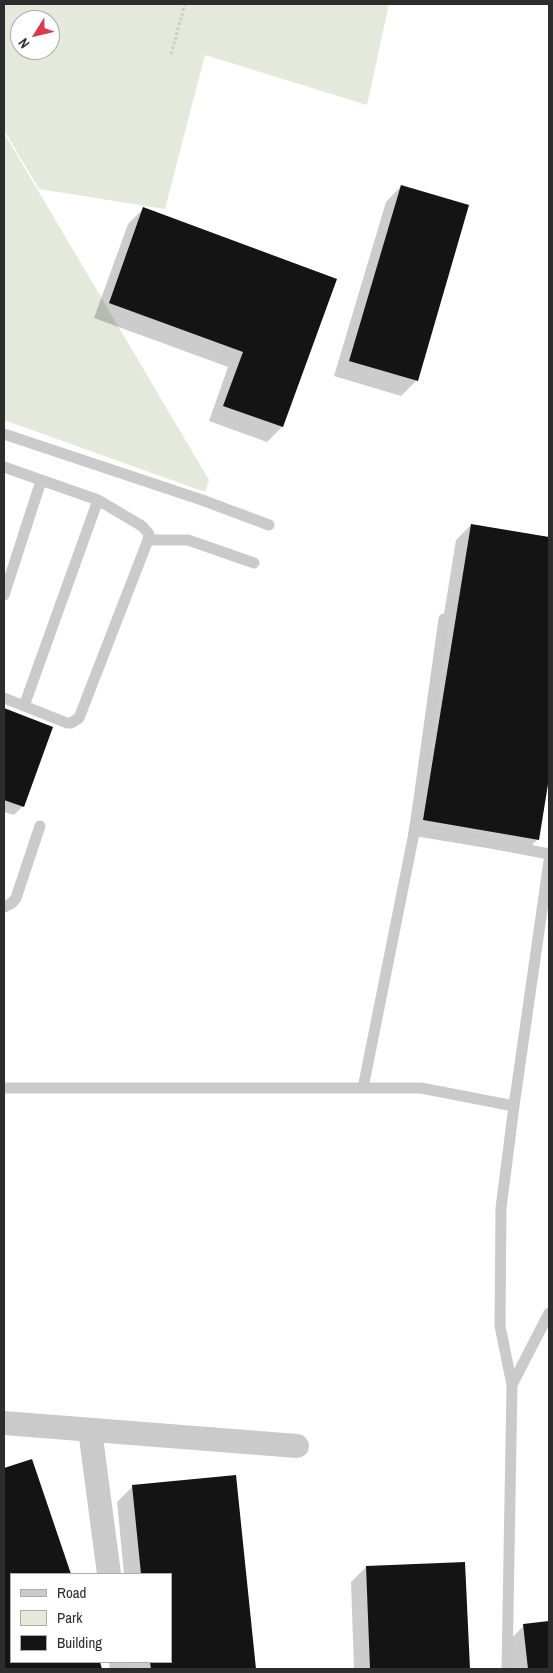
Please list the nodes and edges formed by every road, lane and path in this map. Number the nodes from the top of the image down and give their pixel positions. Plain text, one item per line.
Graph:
1 (185, 4) edge
2 (171, 54) dead end
3 (4, 434) edge
4 (4, 467) edge
5 (41, 481) junction
6 (98, 500) junction
7 (269, 526) dead end
8 (148, 540) junction
9 (254, 563) dead end
10 (4, 595) edge
11 (444, 619) dead end
12 (4, 698) edge
13 (24, 706) junction
14 (40, 826) dead end
15 (415, 828) junction
16 (549, 854) edge
17 (549, 861) edge
18 (4, 907) edge
19 (4, 1088) edge
20 (363, 1088) junction
21 (514, 1106) junction
22 (549, 1313) edge
23 (512, 1385) junction
24 (4, 1423) edge
25 (90, 1430) junction
26 (297, 1446) dead end
27 (109, 1573) edge
28 (507, 1669) edge

1 - 2 path
3 - 7 lane
4 - 5 lane
5 - 6 lane
5 - 10 lane
6 - 8 lane
6 - 13 lane
8 - 9 lane
8 - 13 lane
11 - 15 lane
12 - 13 lane
14 - 18 lane
15 - 16 lane
15 - 20 lane
17 - 21 lane
19 - 20 lane
20 - 21 lane
21 - 23 lane
22 - 23 lane
23 - 28 lane
24 - 25 street
25 - 26 street
25 - 27 street

